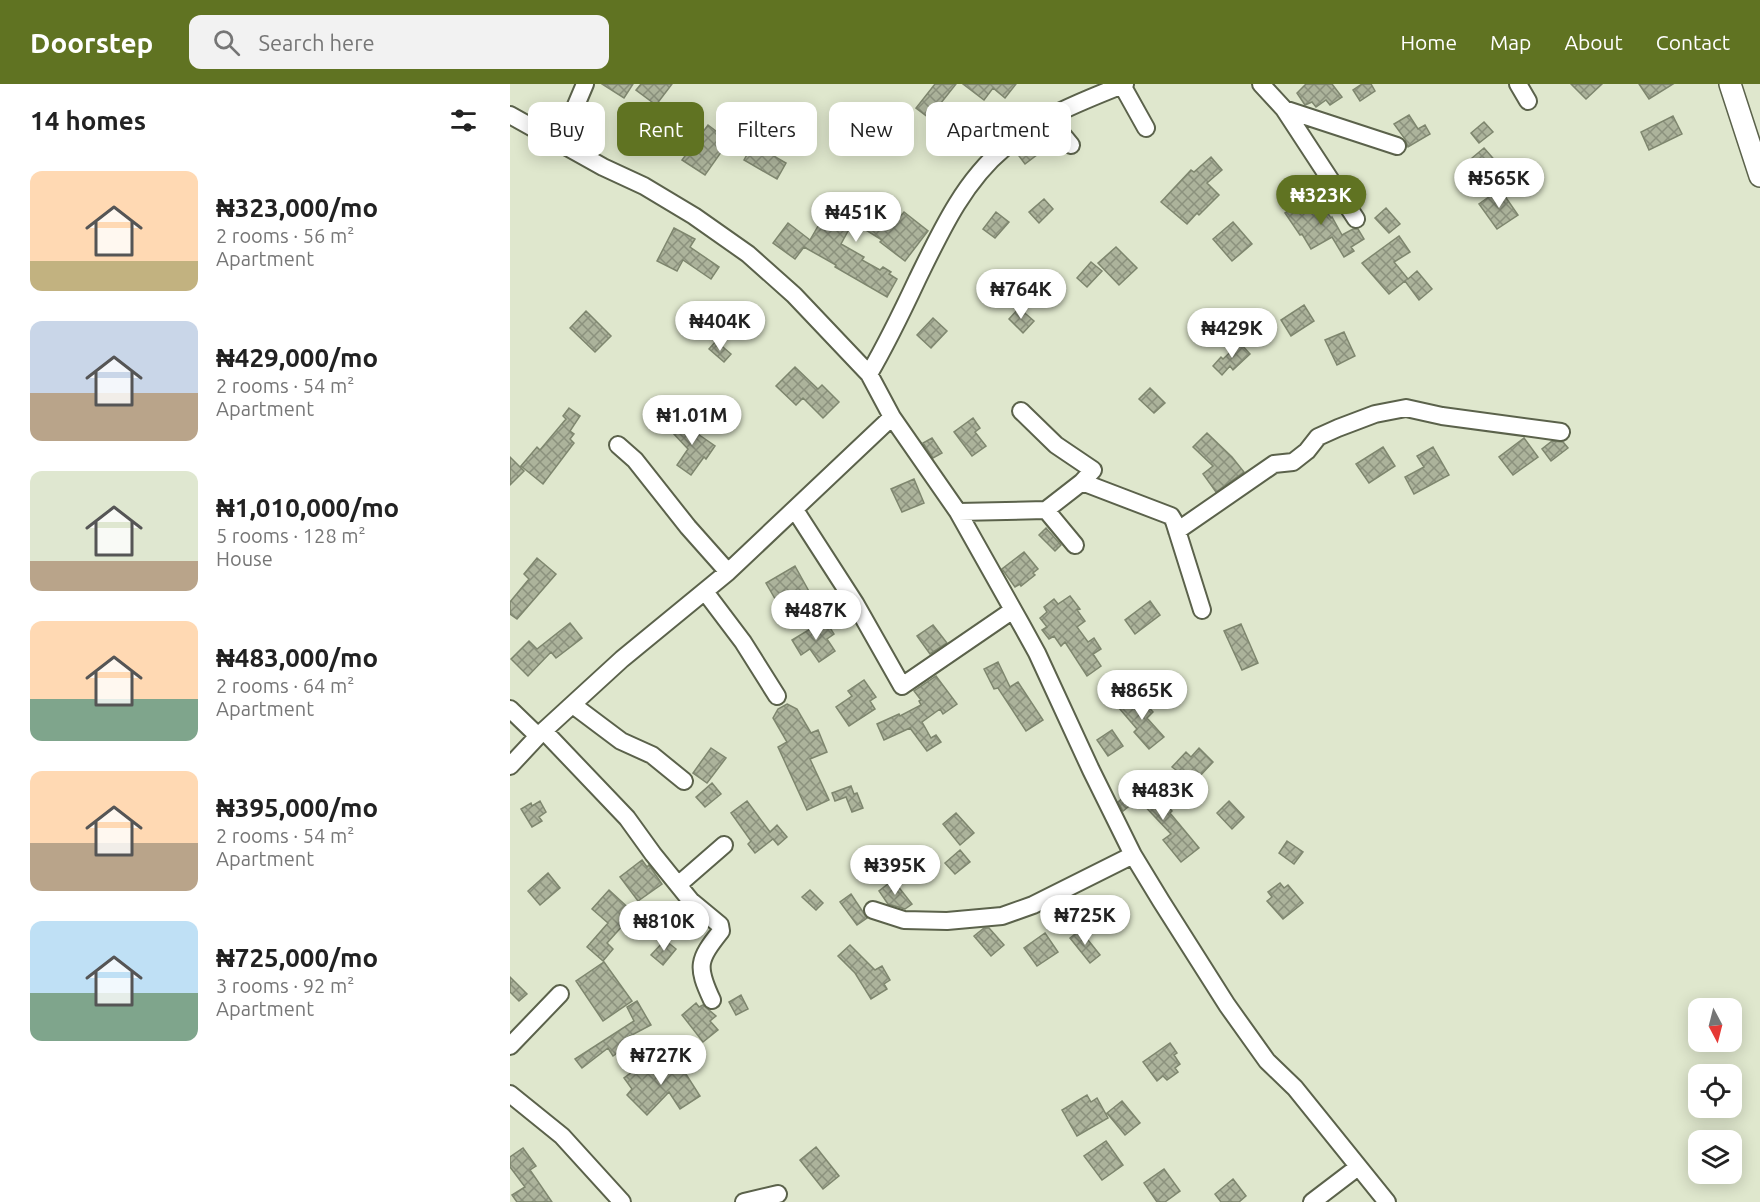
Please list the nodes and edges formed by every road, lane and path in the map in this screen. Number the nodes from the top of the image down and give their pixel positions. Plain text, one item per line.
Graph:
1 (585, 84) edge
2 (1261, 84) edge
3 (1518, 84) edge
4 (1730, 84) edge
5 (1124, 85) edge
6 (1093, 89) edge
7 (1528, 101) dead end
8 (577, 102) edge
9 (1071, 103) edge
10 (1284, 109) junction
11 (510, 115) edge
12 (528, 125) edge
13 (1146, 128) dead end
14 (1397, 146) dead end
15 (585, 156) edge
16 (996, 156) edge
17 (1760, 176) edge
18 (1356, 219) dead end
19 (870, 374) junction
20 (1021, 411) dead end
21 (892, 417) junction
22 (1561, 432) dead end
23 (618, 445) dead end
24 (1082, 482) junction
25 (795, 510) junction
26 (1046, 510) junction
27 (958, 512) junction
28 (1177, 531) junction
29 (1076, 545) dead end
30 (728, 572) junction
31 (706, 593) junction
32 (1013, 610) junction
33 (1202, 610) dead end
34 (777, 696) dead end
35 (573, 705) junction
36 (510, 709) edge
37 (541, 734) junction
38 (510, 766) edge
39 (684, 781) dead end
40 (724, 845) dead end
41 (1134, 855) junction
42 (678, 885) junction
43 (873, 910) dead end
44 (560, 993) dead end
45 (712, 1000) dead end
46 (510, 1046) edge
47 (510, 1094) edge
48 (1358, 1167) junction
49 (778, 1194) dead end
50 (622, 1202) edge
51 (744, 1202) edge
52 (1312, 1202) edge
53 (1387, 1202) edge

1 - 8 street
2 - 10 street
3 - 7 street
4 - 17 main road
5 - 6 street
5 - 13 street
6 - 9 street
10 - 14 street
10 - 18 street
11 - 12 street
15 - 19 street
16 - 19 street
19 - 21 street
20 - 24 street
21 - 25 street
21 - 27 street
22 - 28 street
23 - 30 street
24 - 26 street
24 - 28 street
25 - 30 street
25 - 32 street
26 - 27 street
26 - 29 street
27 - 32 street
28 - 33 street
30 - 31 street
31 - 34 street
31 - 35 street
32 - 41 street
35 - 37 street
35 - 39 street
36 - 37 street
37 - 38 street
37 - 42 street
40 - 42 street
41 - 43 street
41 - 48 street
42 - 45 street
44 - 46 street
47 - 50 street
48 - 52 street
48 - 53 street
49 - 51 street

